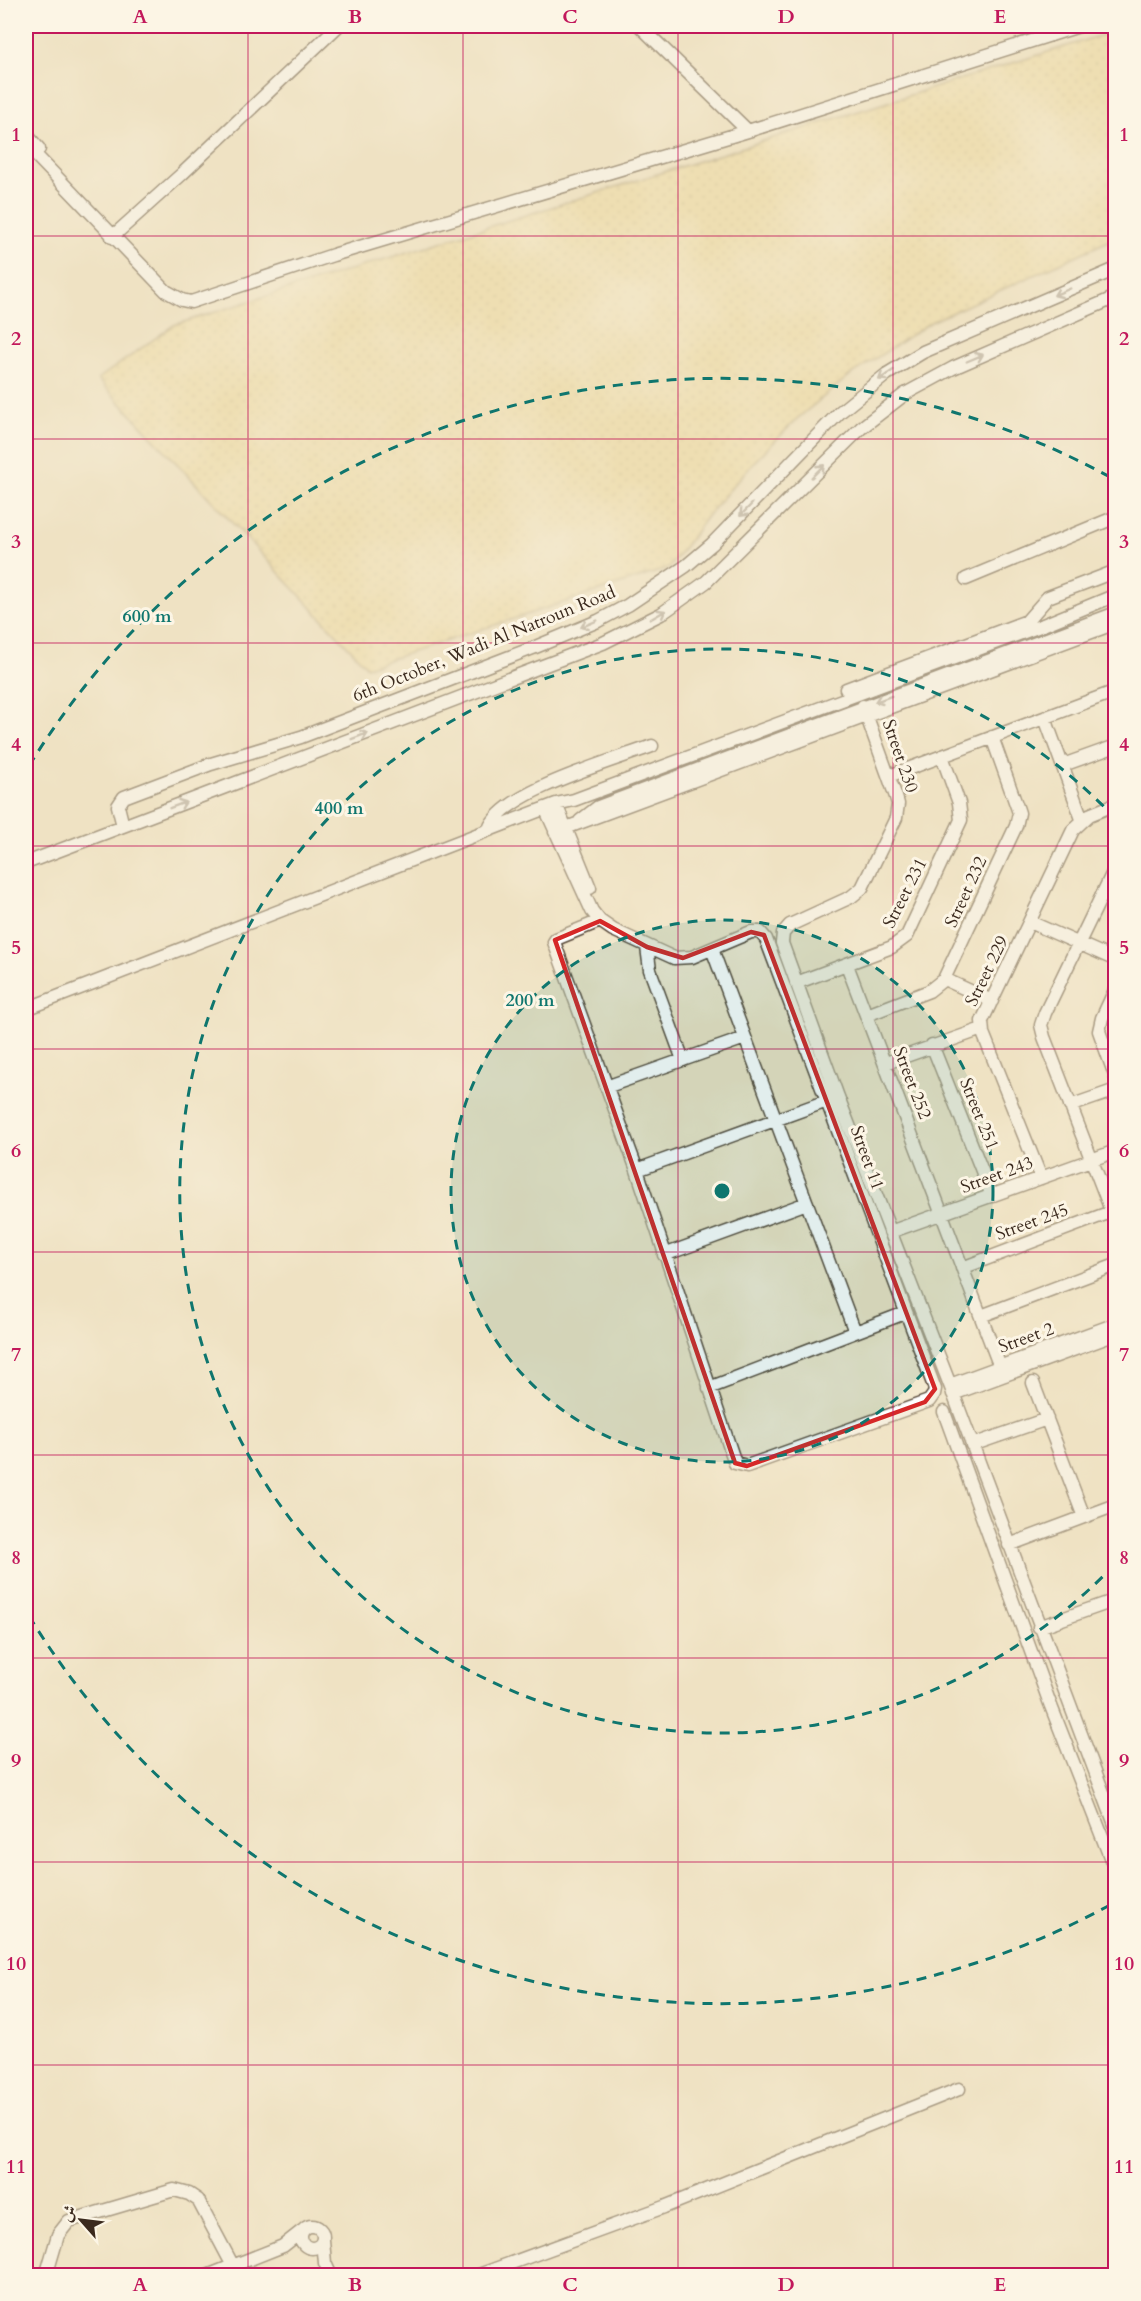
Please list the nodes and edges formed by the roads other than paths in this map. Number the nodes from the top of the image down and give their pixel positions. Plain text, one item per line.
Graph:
1 (338, 26) edge
2 (640, 26) edge
3 (1079, 26) edge
4 (325, 31) edge
5 (748, 131) junction
6 (26, 135) edge
7 (26, 145) edge
8 (113, 232) junction
9 (1116, 269) edge
10 (1116, 297) edge
11 (1116, 517) edge
12 (1116, 571) edge
13 (966, 579) dead end
14 (1067, 589) junction
15 (1116, 595) edge
16 (1036, 612) junction
17 (1075, 612) junction
18 (1116, 613) edge
19 (1116, 623) edge
20 (1043, 625) junction
21 (1116, 691) edge
22 (865, 711) junction
23 (1045, 718) junction
24 (992, 737) junction
25 (652, 746) dead end
26 (1116, 746) edge
27 (942, 756) junction
28 (671, 760) junction
29 (1063, 765) junction
30 (889, 776) junction
31 (555, 804) junction
32 (1116, 804) edge
33 (1082, 819) junction
34 (123, 826) junction
35 (489, 830) junction
36 (560, 830) junction
37 (26, 863) edge
38 (1116, 866) edge
39 (600, 921) junction
40 (1030, 922) junction
41 (782, 944) joint
42 (1078, 944) junction
43 (646, 947) junction
44 (712, 949) junction
45 (1116, 960) edge
46 (847, 965) junction
47 (944, 980) junction
48 (796, 983) junction
49 (1116, 988) edge
50 (992, 1001) junction
51 (26, 1009) edge
52 (867, 1015) junction
53 (982, 1029) junction
54 (745, 1038) junction
55 (932, 1045) junction
56 (683, 1060) junction
57 (886, 1063) junction
58 (1116, 1077) edge
59 (606, 1087) junction
60 (1116, 1090) edge
61 (827, 1101) junction
62 (1070, 1106) junction
63 (776, 1119) junction
64 (1116, 1151) edge
65 (1091, 1160) junction
66 (637, 1170) junction
67 (1041, 1178) junction
68 (992, 1196) junction
69 (807, 1203) junction
70 (942, 1215) junction
71 (1114, 1215) edge
72 (890, 1232) junction
73 (664, 1255) junction
74 (1116, 1266) edge
75 (962, 1268) junction
76 (905, 1313) junction
77 (981, 1317) junction
78 (1116, 1324) edge
79 (855, 1332) junction
80 (1116, 1334) edge
81 (1000, 1367) junction
82 (1033, 1383) dead end
83 (709, 1388) junction
84 (951, 1390) junction
85 (944, 1412) dead end
86 (1047, 1419) junction
87 (972, 1445) junction
88 (1116, 1505) edge
89 (1084, 1517) junction
90 (1009, 1545) junction
91 (1116, 1600) edge
92 (1039, 1627) junction
93 (1116, 1827) edge
94 (1116, 1872) edge
95 (958, 2089) dead end
96 (302, 2231) junction
97 (323, 2240) junction
98 (307, 2246) junction
99 (283, 2247) junction
100 (325, 2263) junction
101 (233, 2266) junction
102 (46, 2276) edge
103 (207, 2276) edge
104 (331, 2276) edge
105 (476, 2276) edge

1 - 4 street
2 - 5 street
3 - 5 street
4 - 8 street
5 - 8 street
6 - 8 street
7 - 8 street
9 -> 34 street, 6th October, Wadi Al Natroun Road
34 -> 10 street
11 - 13 street
12 - 14 street
14 - 16 street
14 - 17 street
15 - 17 street
16 - 20 street
16 - 28 street
17 - 20 street
18 -> 22 street
19 - 22 street
20 - 28 street
21 - 23 street
22 - 30 street, Street 230
22 - 36 street
23 - 24 street
23 - 29 street
24 - 27 street
24 - 47 street, Street 232
25 - 35 street
26 - 29 street
27 - 30 street
27 - 46 street, Street 231
28 - 31 street
29 - 33 street
30 - 41 street, Street 230
31 - 35 street
31 - 36 street
32 - 33 street
33 - 40 street, Street 229
34 - 37 street
35 - 51 street
36 - 39 street
38 - 42 street
39 - 43 street
39 - 59 street
40 - 42 street
40 - 50 street, Street 229
41 - 48 street, Street 11
42 - 45 street
42 - 62 street
43 - 44 street
43 - 56 street
44 - 54 street
44 - 61 street, Street 11
46 - 48 street, Street 231
46 - 52 street, Street 252
47 - 50 street
47 - 52 street
48 - 72 street, Street 11
49 - 58 street
50 - 53 street, Street 229
52 - 57 street, Street 252
53 - 55 street
53 - 67 street, Street 229
54 - 56 street
54 - 63 street
55 - 57 street
55 - 68 street, Street 251
56 - 59 street
57 - 70 street, Street 252
59 - 66 street
60 - 62 street
61 - 63 street
61 - 76 street, Street 11
62 - 65 street
63 - 66 street
63 - 69 street
64 - 65 street, Street 243
65 - 67 street, Street 243
65 - 71 street
66 - 73 street
67 - 68 street, Street 243
68 - 70 street, Street 243
69 - 73 street
69 - 79 street
70 - 72 street, Street 243
70 - 75 street, Street 252
71 - 75 street, Street 245
72 - 84 street, Street 11
73 - 83 street
74 - 77 street
75 - 77 street, Street 252
76 - 79 street
76 - 83 street, Street 11
77 - 81 street, Street 252
78 - 81 street, Street 2
79 - 83 street
80 - 84 street, Street 2
81 - 84 street, Street 2
82 - 86 street
84 - 87 street, Street 11
85 - 94 street
86 - 87 street
86 - 89 street
87 - 90 street, Street 11
88 - 89 street
89 - 90 street
90 - 92 street, Street 11
91 - 92 street
92 - 93 street, Street 11
95 - 105 street
96 - 97 street
96 - 98 street
96 - 99 street
97 - 98 street
97 - 100 street
98 - 99 street
98 - 100 street
99 - 101 street
100 - 104 street
101 - 102 street
101 - 103 street

